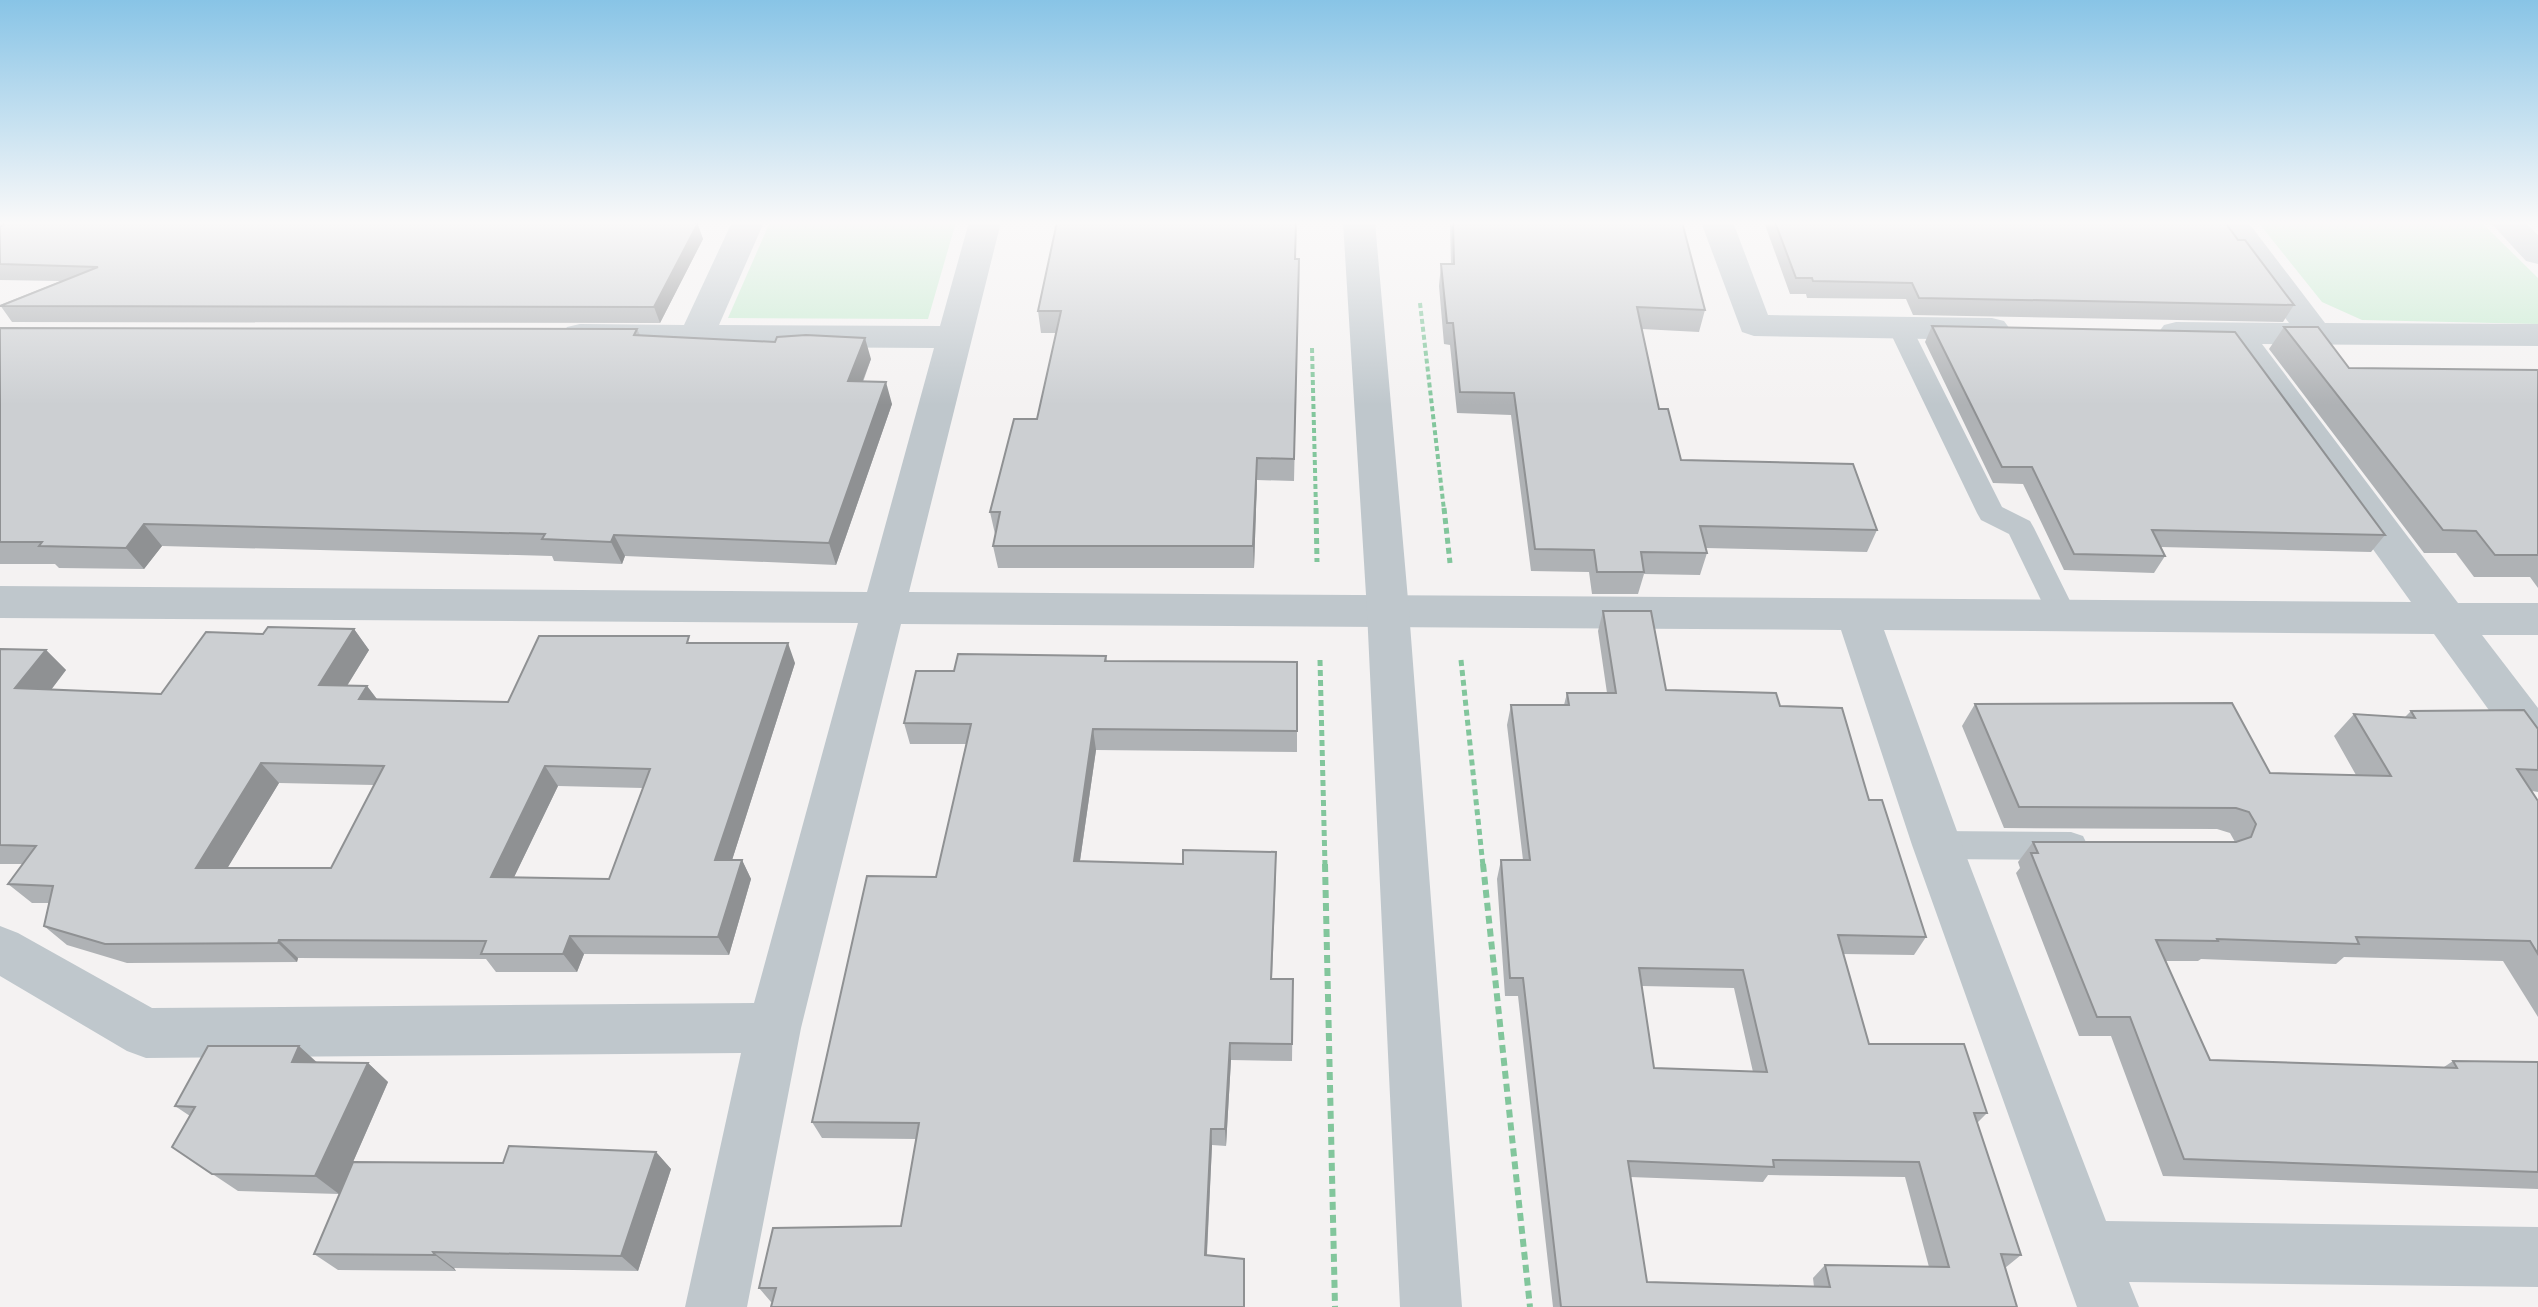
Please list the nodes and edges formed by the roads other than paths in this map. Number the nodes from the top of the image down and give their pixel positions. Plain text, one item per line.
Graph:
1 (720, 283) edge
2 (969, 283) edge
3 (1364, 283) edge
4 (1739, 283) edge
5 (2277, 283) edge
6 (1900, 328) junction
7 (2022, 330) edge
8 (2144, 332) edge
9 (2236, 334) junction
10 (554, 335) edge
11 (697, 335) junction
12 (2538, 335) edge
13 (2317, 336) junction
14 (954, 337) junction
15 (0, 602) edge
16 (886, 606) junction
17 (1388, 611) junction
18 (1857, 615) junction
19 (2063, 617) junction
20 (2448, 619) junction
21 (2538, 619) edge
22 (2538, 743) edge
23 (1937, 845) junction
24 (2109, 846) edge
25 (0, 949) edge
26 (774, 1028) junction
27 (2087, 1251) junction
28 (2538, 1257) edge
29 (716, 1307) edge
30 (1431, 1307) edge
31 (2108, 1307) edge

1 - 11 street
2 - 14 street
3 - 17 street
4 - 6 street
5 - 13 street
6 - 7 street
6 - 19 lane
8 - 9 street
9 - 13 street
9 - 20 street
10 - 11 street
11 - 14 street
12 - 13 street
14 - 16 street
15 - 16 street
16 - 17 street
16 - 26 street
17 - 18 street
17 - 30 street
18 - 19 street
18 - 23 street
19 - 20 street
20 - 21 street
20 - 22 street
23 - 24 lane
23 - 27 street
25 - 26 street
26 - 29 street
27 - 28 street
27 - 31 street

